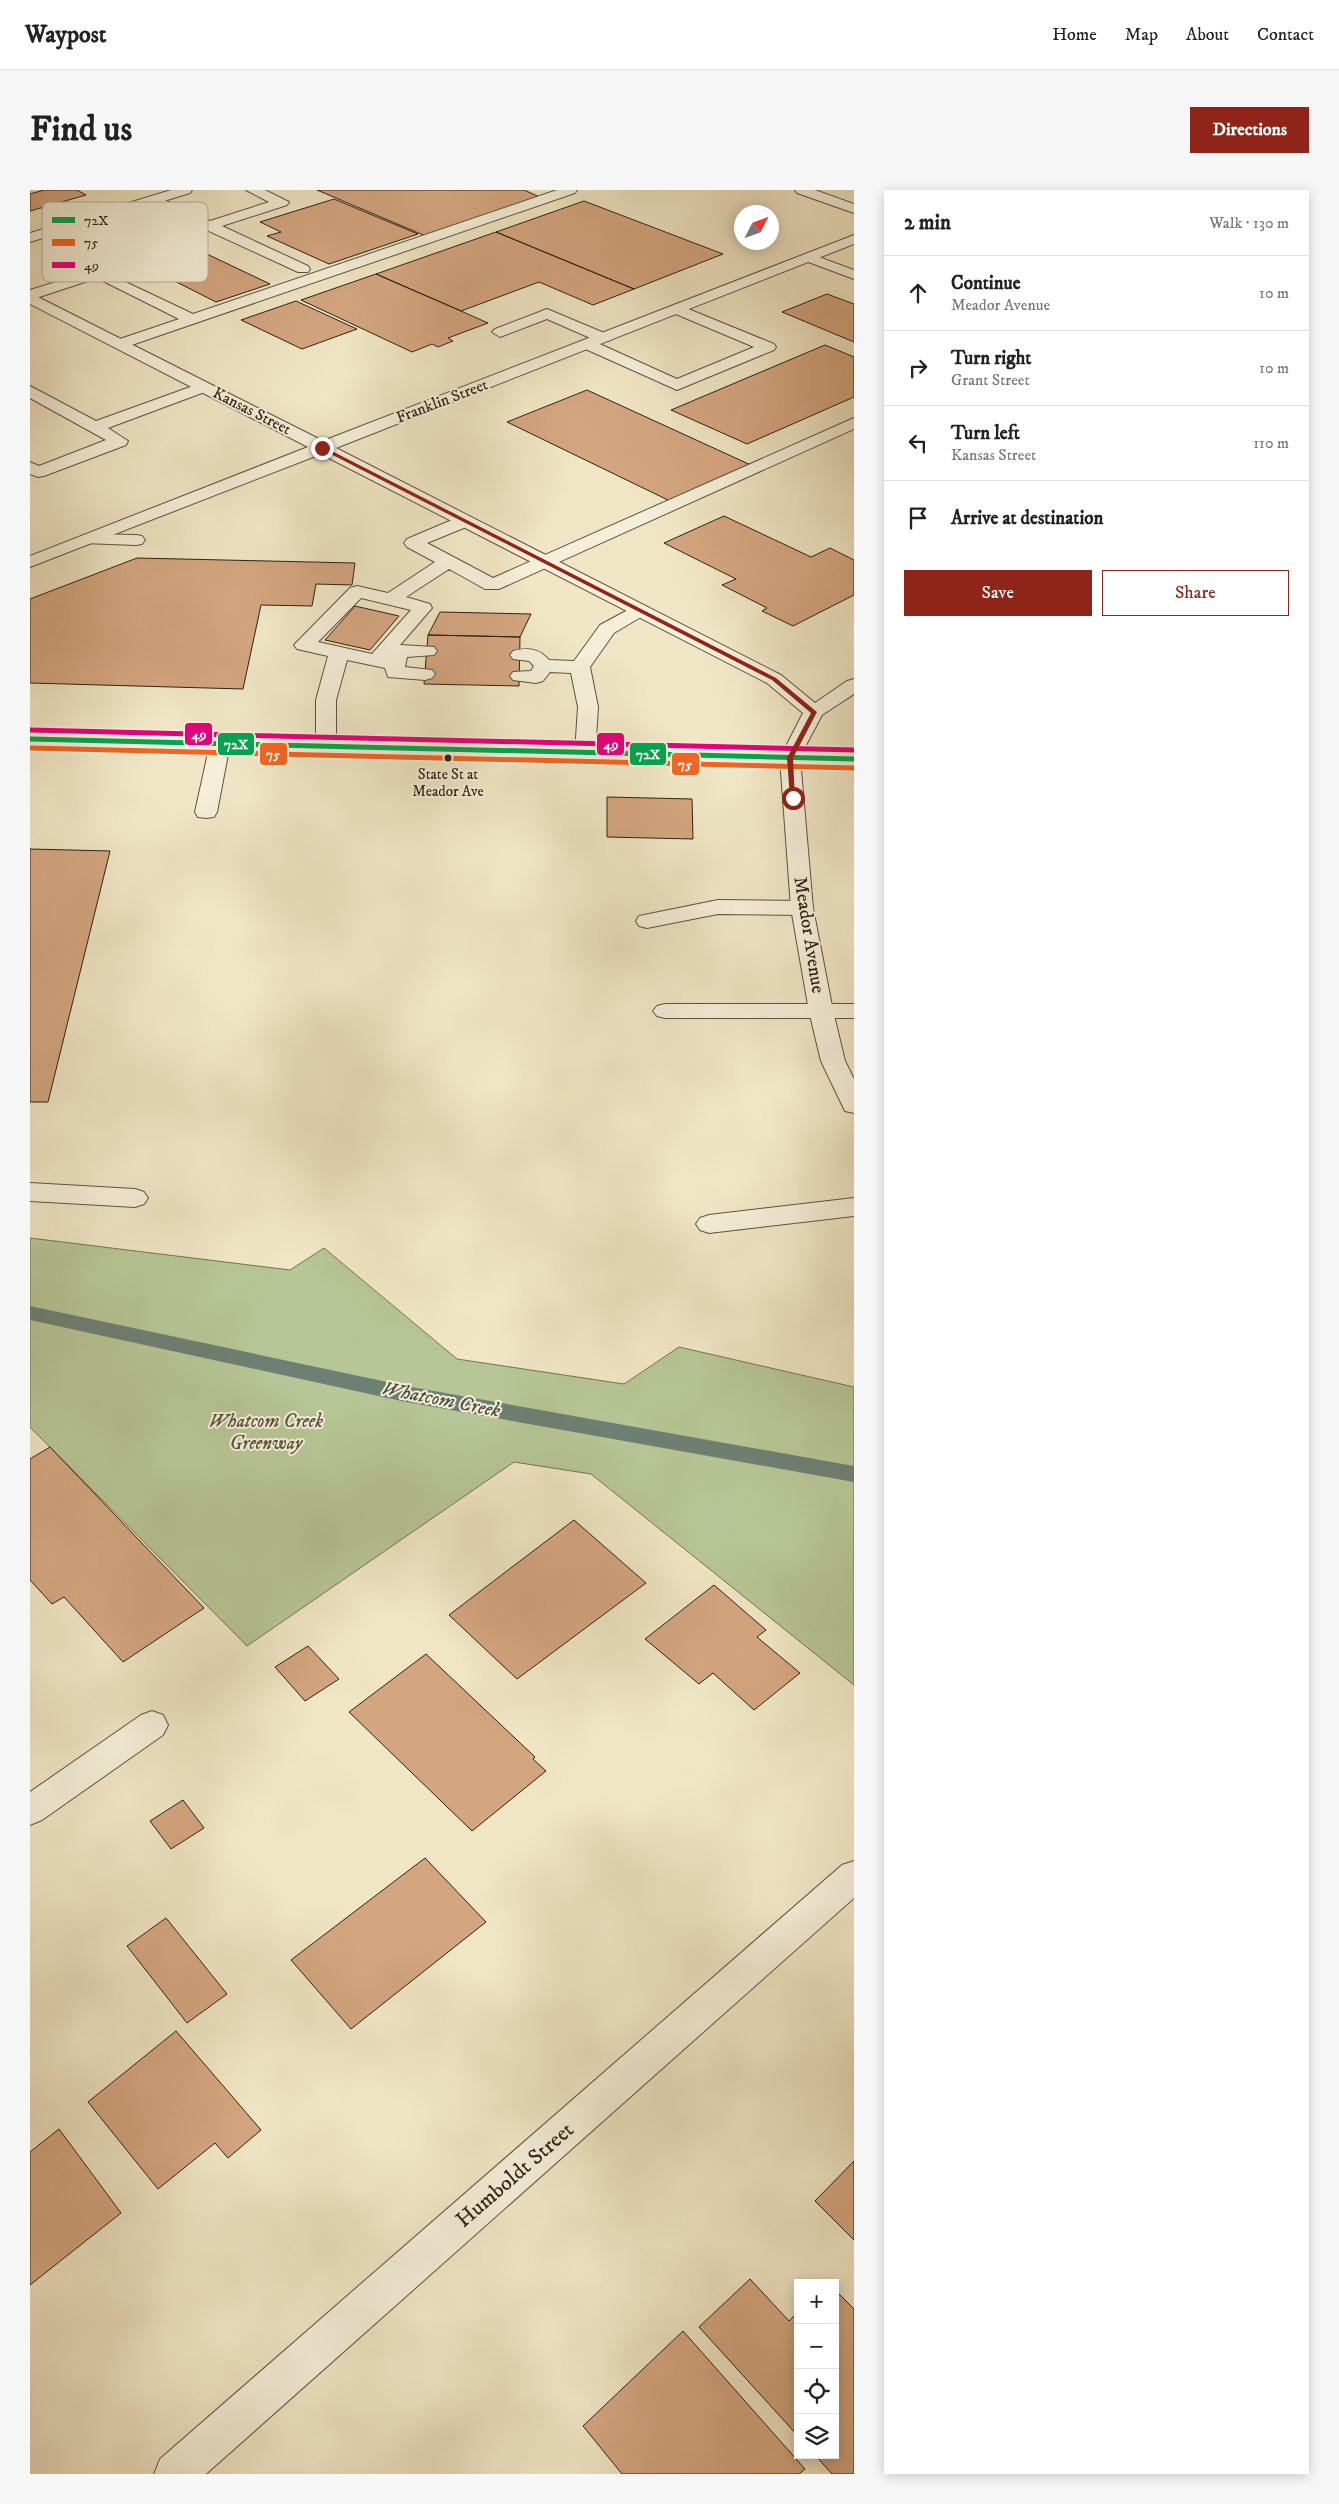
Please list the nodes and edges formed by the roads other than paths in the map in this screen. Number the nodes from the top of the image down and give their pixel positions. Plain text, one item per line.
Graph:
1 (183, 190) edge
2 (253, 190) edge
3 (570, 190) edge
4 (802, 190) edge
5 (153, 200) junction
6 (146, 202) edge
7 (157, 202) edge
8 (854, 209) edge
9 (208, 226) joint
10 (42, 233) edge
11 (30, 237) edge
12 (854, 239) edge
13 (808, 257) junction
14 (302, 269) dead end
15 (854, 275) edge
16 (71, 282) edge
17 (116, 282) edge
18 (30, 296) edge
19 (676, 309) junction
20 (192, 319) junction
21 (500, 332) dead end
22 (603, 338) junction
23 (120, 344) junction
24 (586, 344) junction
25 (204, 387) junction
26 (30, 391) edge
27 (854, 423) edge
28 (95, 427) junction
29 (322, 448) junction
30 (30, 467) edge
31 (465, 520) junction
32 (88, 539) junction
33 (136, 540) dead end
34 (30, 562) edge
35 (448, 562) junction
36 (545, 562) junction
37 (391, 600) junction
38 (639, 610) junction
39 (427, 651) dead end
40 (339, 653) junction
41 (520, 654) dead end
42 (385, 662) junction
43 (544, 666) junction
44 (580, 667) junction
45 (425, 674) dead end
46 (520, 676) dead end
47 (854, 685) edge
48 (814, 712) junction
49 (30, 739) edge
50 (220, 744) junction
51 (326, 746) junction
52 (585, 753) junction
53 (790, 758) junction
54 (854, 759) edge
55 (206, 812) dead end
56 (802, 908) junction
57 (647, 921) dead end
58 (666, 1011) dead end
59 (821, 1011) junction
60 (854, 1011) edge
61 (854, 1105) edge
62 (30, 1192) edge
63 (135, 1198) dead end
64 (854, 1207) edge
65 (709, 1224) dead end
66 (152, 1725) dead end
67 (30, 1810) edge
68 (854, 1876) edge
69 (175, 2474) edge

1 - 5 street
2 - 9 street
3 - 20 street
4 - 8 street
5 - 6 street
5 - 7 street
9 - 14 street
10 - 11 street
12 - 13 street, Franklin Street
13 - 15 street
13 - 19 street, Franklin Street
16 - 18 street
17 - 20 street
18 - 23 street, Kansas Street
19 - 22 street, Franklin Street
19 - 24 street
20 - 23 street
21 - 22 street
22 - 24 street, Franklin Street
23 - 25 street, Kansas Street
24 - 29 street, Franklin Street
25 - 28 street
25 - 29 street, Kansas Street
26 - 28 street
27 - 36 street
28 - 30 street
29 - 31 street, Kansas Street
29 - 32 street, Franklin Street
31 - 35 street
31 - 36 street, Kansas Street
32 - 33 street
32 - 34 street, Franklin Street
35 - 36 street
35 - 37 street
36 - 38 street, Kansas Street
37 - 40 street
37 - 42 street
38 - 44 street
38 - 48 street, Kansas Street
39 - 42 street
40 - 42 street
40 - 51 street
41 - 43 street
42 - 45 street
43 - 44 street
43 - 46 street
44 - 52 street
47 - 48 street
48 - 53 street
49 - 50 street
50 - 51 street
50 - 55 street
51 - 52 street
52 - 53 street
53 - 54 street
53 - 56 street, Meador Avenue
56 - 57 street
56 - 59 street, Meador Avenue
58 - 59 street
59 - 60 street
59 - 61 street, Meador Avenue
62 - 63 street
64 - 65 street
66 - 67 street
68 - 69 street, Humboldt Street

